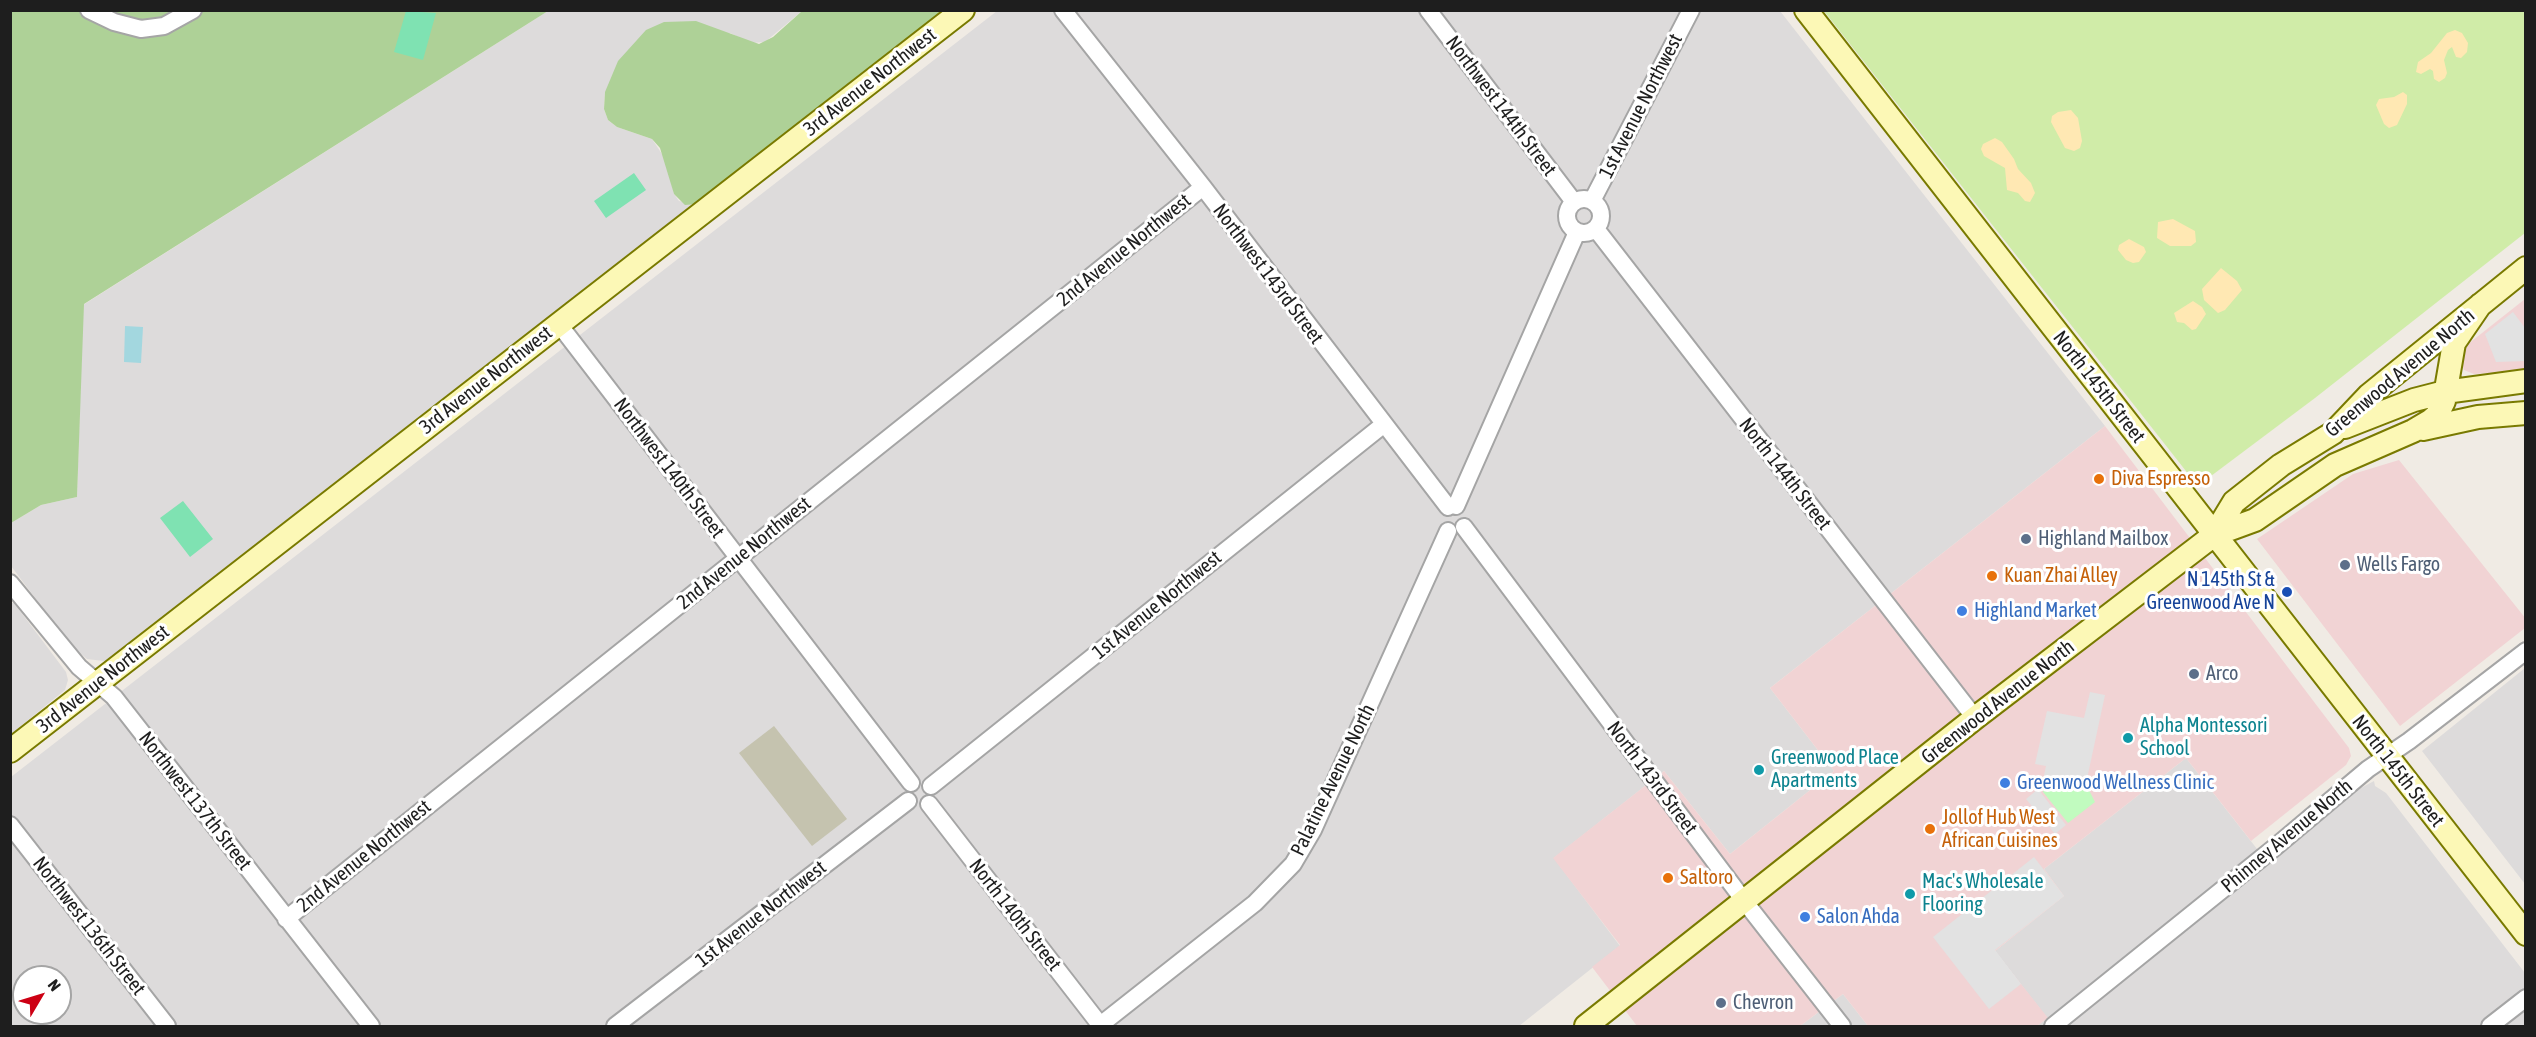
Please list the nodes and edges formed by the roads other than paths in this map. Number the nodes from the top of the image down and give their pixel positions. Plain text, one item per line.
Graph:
1 (89, 10) edge
2 (193, 10) edge
3 (963, 10) edge
4 (1063, 10) edge
5 (1428, 10) edge
6 (1691, 10) edge
7 (1806, 10) edge
8 (1203, 187) junction
9 (1592, 201) junction
10 (1574, 202) junction
11 (1596, 229) junction
12 (1577, 232) junction
13 (2526, 268) edge
14 (2480, 304) junction
15 (558, 323) junction
16 (2526, 381) edge
17 (2445, 392) junction
18 (2526, 413) edge
19 (1383, 425) junction
20 (2413, 431) junction
21 (2333, 433) junction
22 (1452, 507) junction
23 (1456, 529) junction
24 (2214, 535) junction
25 (738, 558) junction
26 (11, 586) edge
27 (2526, 651) edge
28 (97, 682) junction
29 (1975, 718) junction
30 (10, 751) edge
31 (2386, 755) junction
32 (911, 783) junction
33 (931, 786) junction
34 (908, 801) junction
35 (929, 804) junction
36 (10, 825) edge
37 (1745, 902) junction
38 (286, 919) junction
39 (2526, 934) edge
40 (2526, 998) edge
41 (167, 1026) edge
42 (371, 1026) edge
43 (615, 1026) edge
44 (1100, 1026) edge
45 (1586, 1026) edge
46 (1842, 1026) edge
47 (2053, 1026) edge
48 (2490, 1026) edge

1 - 2 street
3 - 15 street, 3rd Avenue Northwest
4 - 8 street, Northwest 143rd Street
5 - 10 street, Northwest 144th Street
6 - 9 street, 1st Avenue Northwest
7 - 24 street, North 145th Street
8 - 19 street, Northwest 143rd Street
8 - 25 street, 2nd Avenue Northwest
9 - 10 street
9 - 11 street
10 - 12 street
11 - 12 street
11 - 29 street, North 144th Street
12 - 22 street
13 - 14 street, Greenwood Avenue North
14 - 17 street, Greenwood Avenue North
14 - 21 street, Greenwood Avenue North
15 - 25 street, Northwest 140th Street
15 - 28 street, 3rd Avenue Northwest
16 - 17 street
17 - 20 street, Greenwood Avenue North
17 - 21 street
18 - 20 street
19 - 22 street
19 - 33 street, 1st Avenue Northwest
20 - 24 street, Greenwood Avenue North
21 - 24 street, Greenwood Avenue North
22 - 23 street
23 - 37 street, North 143rd Street
23 - 44 street, Palatine Avenue North
24 - 29 street, Greenwood Avenue North
24 - 31 street, North 145th Street
25 - 32 street, Northwest 140th Street
25 - 38 street, 2nd Avenue Northwest
26 - 28 street, Northwest 137th Street
27 - 31 street, Phinney Avenue North
28 - 30 street, 3rd Avenue Northwest
28 - 38 street, Northwest 137th Street
29 - 37 street, Greenwood Avenue North
31 - 39 street, North 145th Street
31 - 47 street, Phinney Avenue North
32 - 33 street
32 - 34 street
33 - 35 street
34 - 35 street
34 - 43 street, 1st Avenue Northwest
35 - 44 street, North 140th Street
36 - 41 street, Northwest 136th Street
37 - 45 street, Greenwood Avenue North
37 - 46 street, North 143rd Street
38 - 42 street, Northwest 137th Street
40 - 48 street

